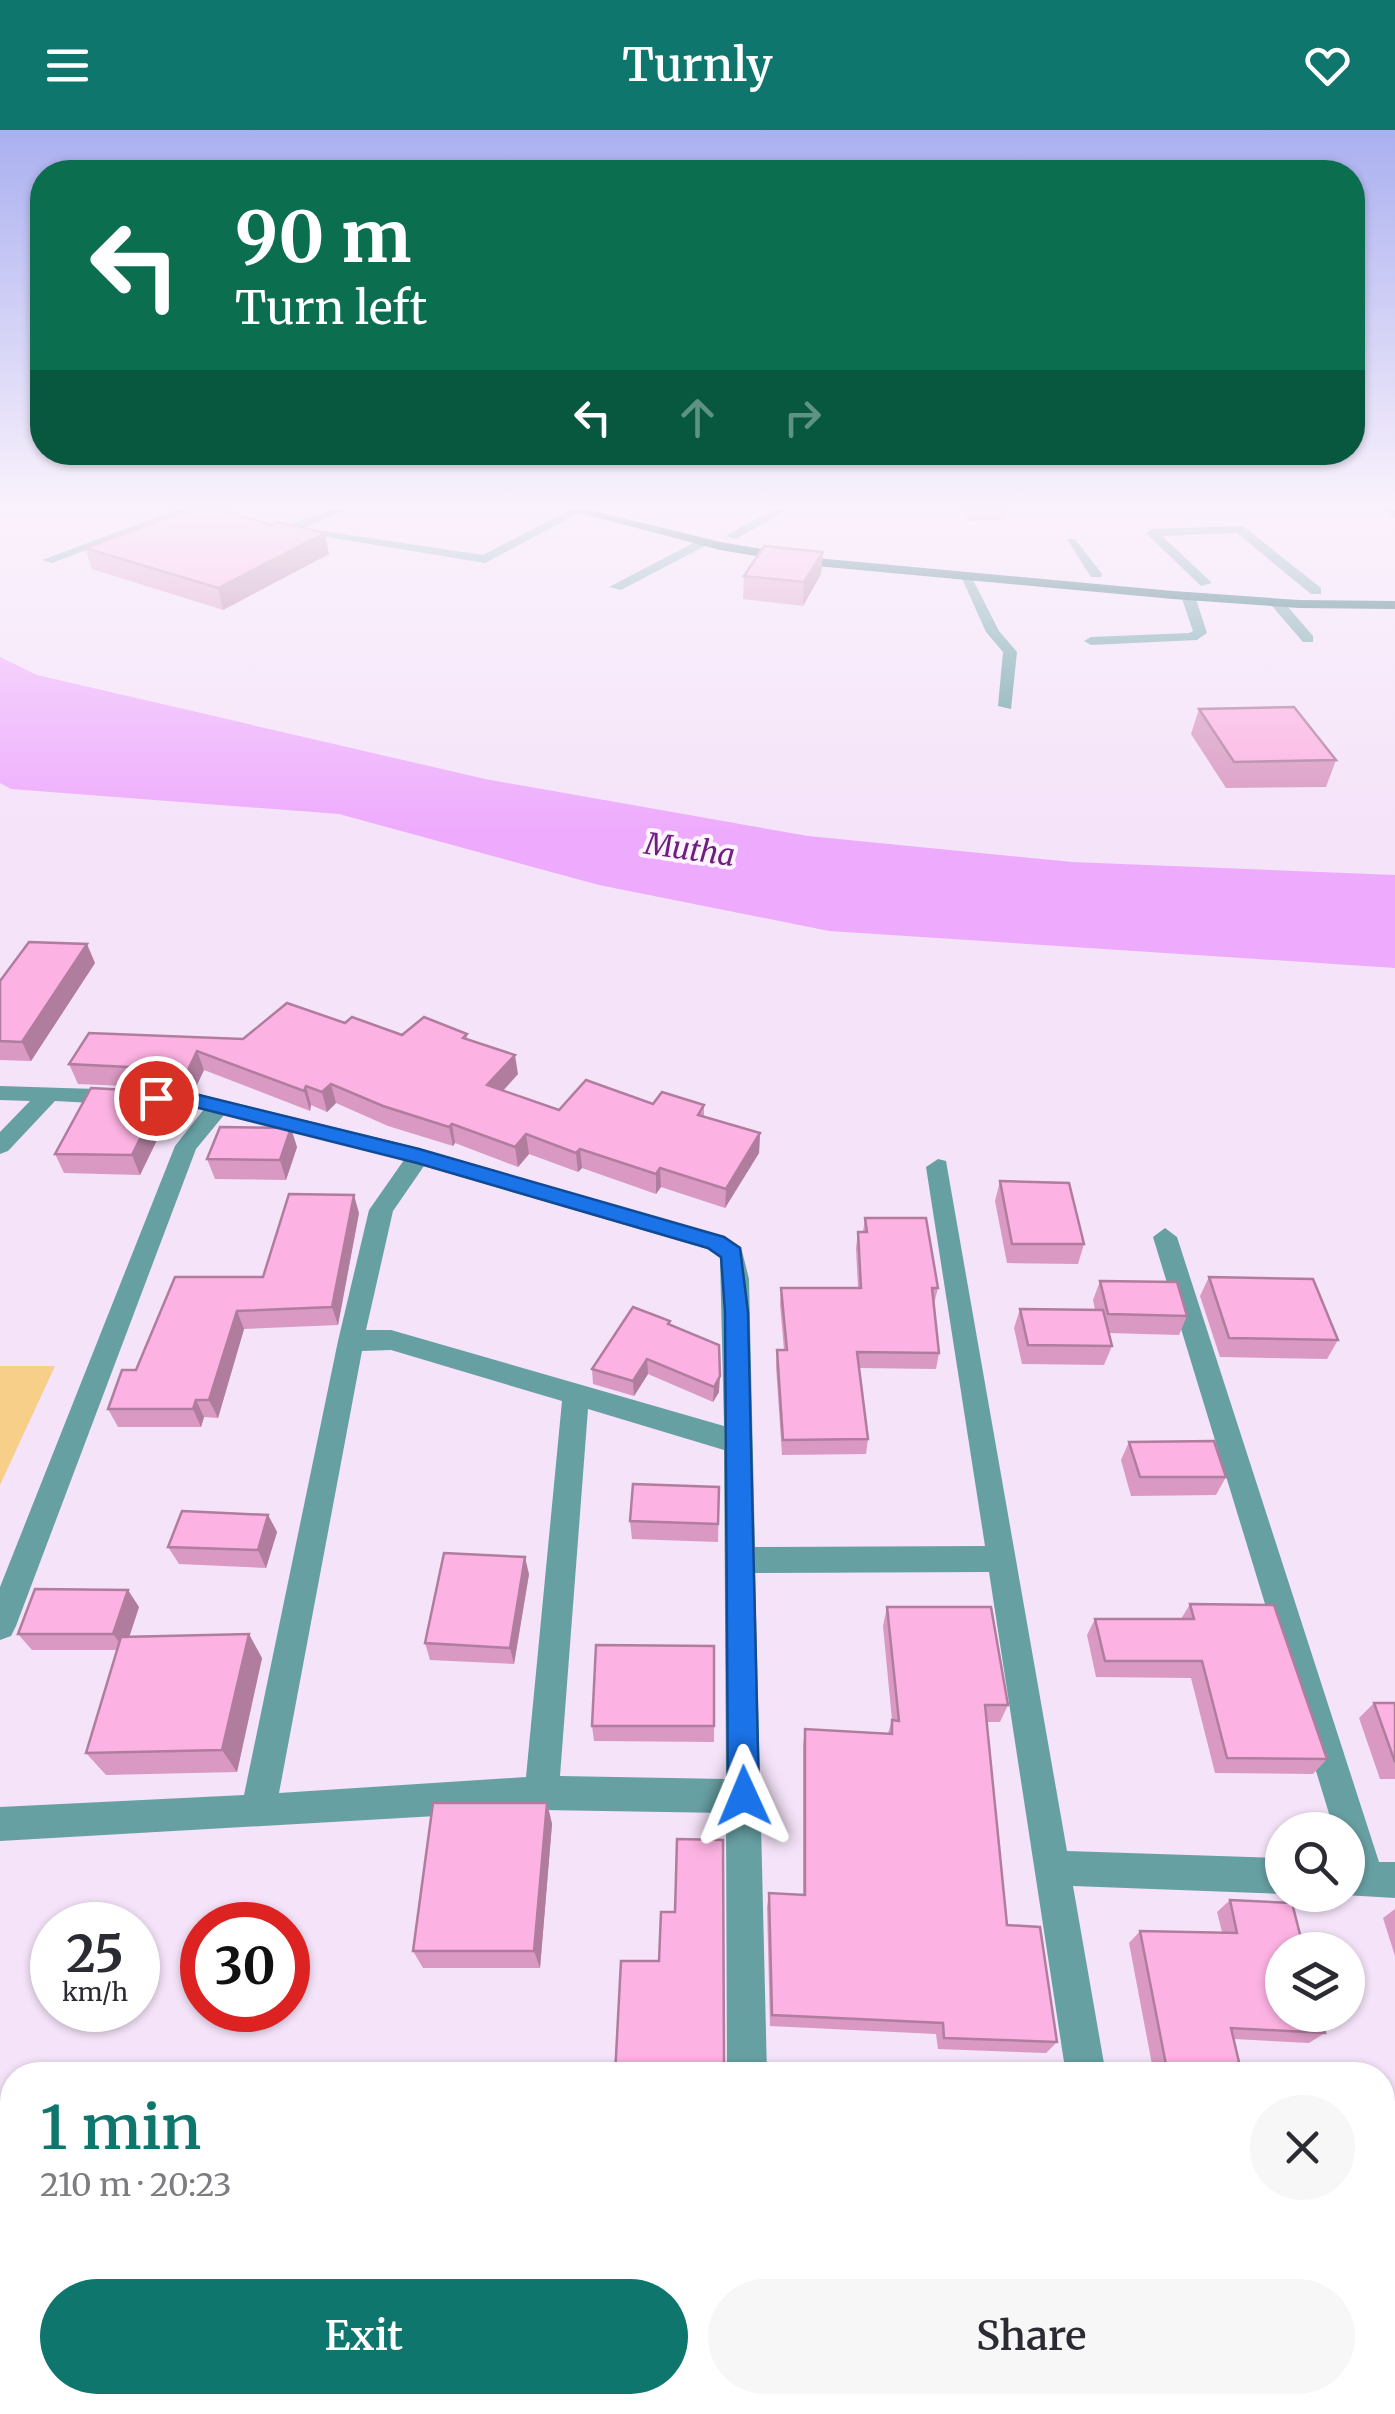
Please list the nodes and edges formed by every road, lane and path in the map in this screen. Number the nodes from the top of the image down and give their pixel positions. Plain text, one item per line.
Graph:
1 (985, 616) edge
2 (1196, 616) edge
3 (1288, 616) edge
4 (1308, 639) dead end
5 (1090, 641) dead end
6 (1006, 706) dead end
7 (0, 1092) edge
8 (49, 1094) junction
9 (219, 1106) junction
10 (0, 1146) edge
11 (419, 1156) junction
12 (938, 1167) dead end
13 (1165, 1237) dead end
14 (350, 1341) junction
15 (576, 1394) junction
16 (738, 1442) junction
17 (1002, 1558) junction
18 (740, 1560) junction
19 (0, 1626) edge
20 (542, 1793) junction
21 (744, 1796) junction
22 (258, 1812) junction
23 (0, 1824) edge
24 (1052, 1868) junction
25 (1265, 1875) edge
26 (1370, 1879) edge
27 (747, 2062) edge
28 (1084, 2062) edge

1 - 6 street
2 - 5 street
3 - 4 street
7 - 8 street
8 - 9 street
8 - 10 street
9 - 11 street
9 - 19 street
11 - 14 street
11 - 16 street
12 - 17 street
13 - 26 street
14 - 15 street
14 - 22 street
15 - 16 street
15 - 20 street
16 - 18 street
17 - 18 street
17 - 24 street
18 - 21 street
20 - 21 street
20 - 22 street
21 - 27 street
22 - 23 street
24 - 25 street
24 - 28 street

